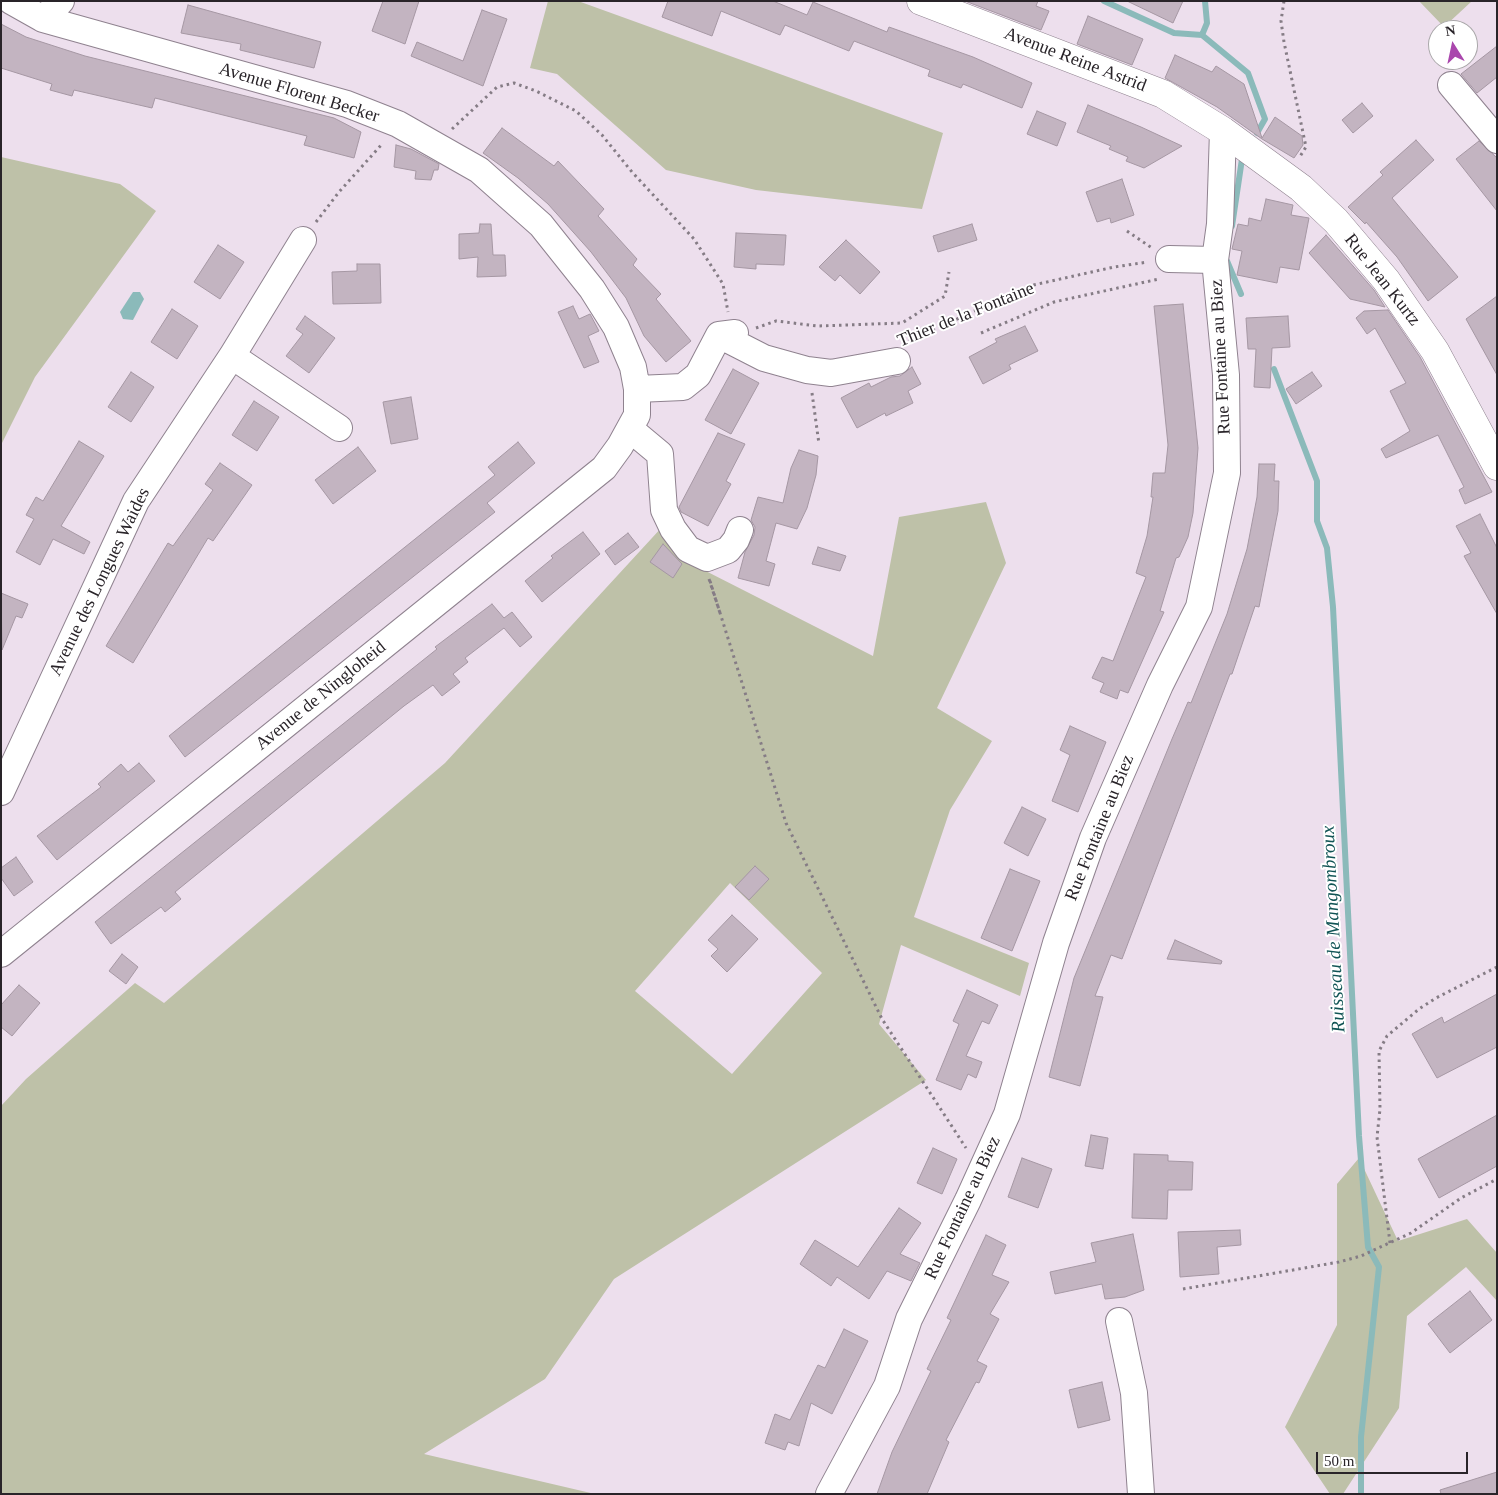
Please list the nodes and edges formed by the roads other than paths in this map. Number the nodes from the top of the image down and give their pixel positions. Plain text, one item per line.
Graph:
1 (11, 1) edge
2 (61, 1) edge
3 (921, 1) edge
4 (42, 19) junction
5 (1451, 85) dead end
6 (1223, 131) junction
7 (1497, 140) edge
8 (303, 240) road end
9 (1215, 260) junction
10 (1165, 269) road end
11 (752, 333) road end
12 (720, 335) junction
13 (902, 352) road end
14 (232, 356) junction
15 (637, 389) junction
16 (339, 428) dead end
17 (630, 429) junction
18 (1497, 466) edge
19 (740, 530) dead end
20 (1, 792) edge
21 (1, 954) edge
22 (1119, 1322) dead end
23 (1140, 1486) edge
24 (829, 1494) edge

1 - 4 street, Avenue Florent Becker
2 - 4 street
3 - 6 main road, Avenue Reine Astrid
4 - 15 street, Avenue Florent Becker
5 - 7 street
6 - 9 street, Rue Fontaine au Biez
6 - 18 main road, Rue Jean Kurtz
8 - 14 street, Avenue des Longues Waides
9 - 10 street
9 - 24 street, Rue Fontaine au Biez
11 - 12 street
12 - 13 street, Thier de la Fontaine
12 - 15 street
14 - 16 street
14 - 20 street, Avenue des Longues Waides
15 - 17 street, Avenue Florent Becker
17 - 19 street
17 - 21 street, Avenue de Ningloheid
22 - 23 street

